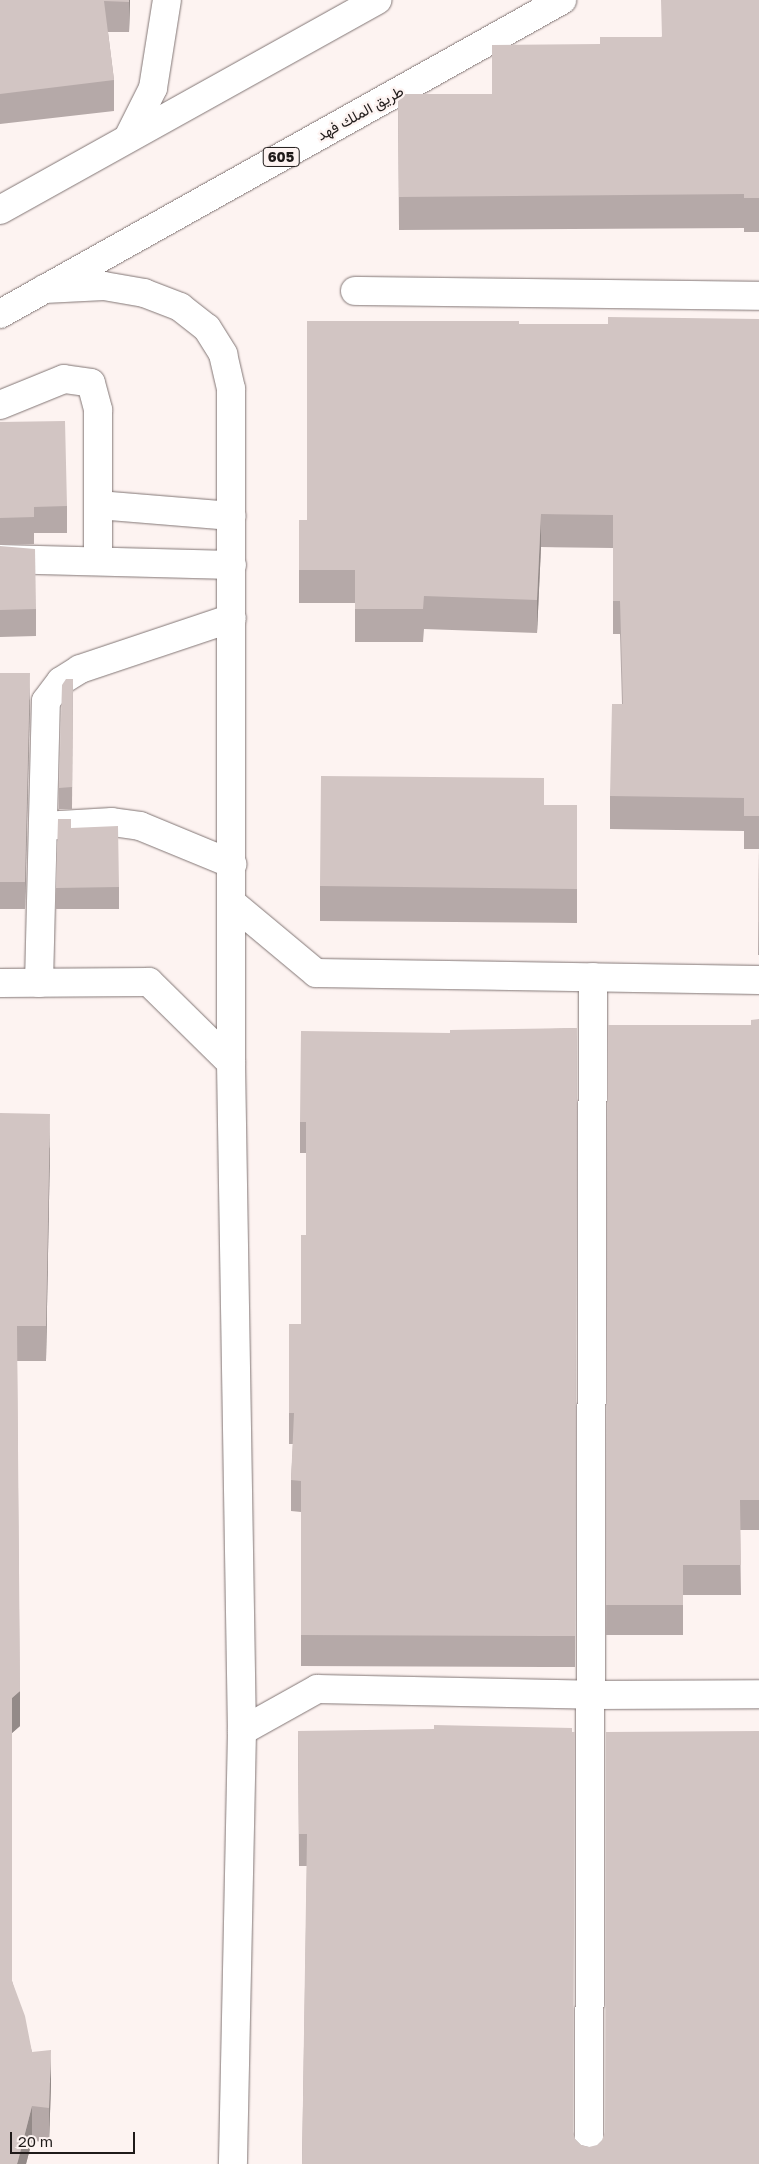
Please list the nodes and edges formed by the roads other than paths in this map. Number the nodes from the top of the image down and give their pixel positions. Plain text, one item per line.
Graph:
1 (167, 0) edge
2 (377, 0) edge
3 (562, 0) edge
4 (128, 138) junction
5 (0, 210) edge
6 (44, 289) junction
7 (355, 291) dead end
8 (759, 296) edge
9 (0, 314) edge
10 (0, 405) edge
11 (98, 504) junction
12 (232, 516) junction
13 (0, 559) edge
14 (98, 561) junction
15 (232, 565) junction
16 (232, 618) junction
17 (43, 826) junction
18 (232, 864) junction
19 (232, 903) junction
20 (593, 977) junction
21 (759, 980) edge
22 (0, 983) edge
23 (40, 983) junction
24 (232, 1063) junction
25 (759, 1694) edge
26 (592, 1695) junction
27 (242, 1731) junction
28 (234, 2164) edge
29 (589, 2164) edge

1 - 4 main road
2 - 4 main road
3 - 6 main road, طريق الملك فهد / 605
4 - 5 main road
6 - 9 main road, طريق الملك فهد / 605
6 - 12 main road
7 - 8 main road
10 - 11 main road
11 - 12 main road
11 - 14 main road
12 - 15 main road
13 - 14 main road
14 - 15 main road
15 - 16 main road
16 - 17 main road
16 - 18 main road
17 - 18 main road
17 - 23 main road
18 - 19 main road
19 - 20 main road
19 - 24 main road
20 - 21 main road
20 - 26 main road
22 - 23 main road
23 - 24 main road
24 - 27 main road
25 - 26 main road
26 - 27 main road
26 - 29 main road
27 - 28 main road

